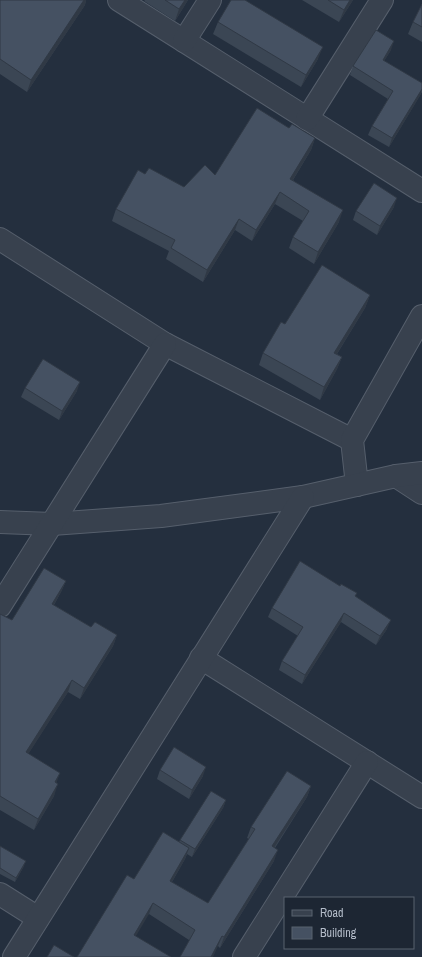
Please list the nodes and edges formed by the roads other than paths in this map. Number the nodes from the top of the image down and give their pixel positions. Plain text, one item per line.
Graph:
1 (119, 0) edge
2 (210, 0) edge
3 (382, 0) edge
4 (184, 41) junction
5 (307, 119) junction
6 (422, 191) edge
7 (0, 239) edge
8 (422, 316) edge
9 (165, 344) junction
10 (352, 440) junction
11 (422, 472) edge
12 (396, 476) junction
13 (357, 485) junction
14 (422, 492) edge
15 (303, 497) junction
16 (0, 522) edge
17 (52, 524) junction
18 (0, 606) edge
19 (201, 658) junction
20 (367, 762) junction
21 (422, 796) edge
22 (0, 894) edge
23 (38, 918) junction
24 (14, 957) edge
25 (244, 957) edge

1 - 4 street
2 - 4 street
3 - 5 street
4 - 5 street
5 - 6 street
7 - 9 street
8 - 10 street
9 - 10 street
9 - 17 street
10 - 13 street
11 - 12 street
12 - 13 street
12 - 14 street
13 - 15 street
15 - 17 street
15 - 19 street
16 - 17 street
17 - 18 street
19 - 20 street
19 - 23 street
20 - 21 street
20 - 25 street
22 - 23 street
23 - 24 street

